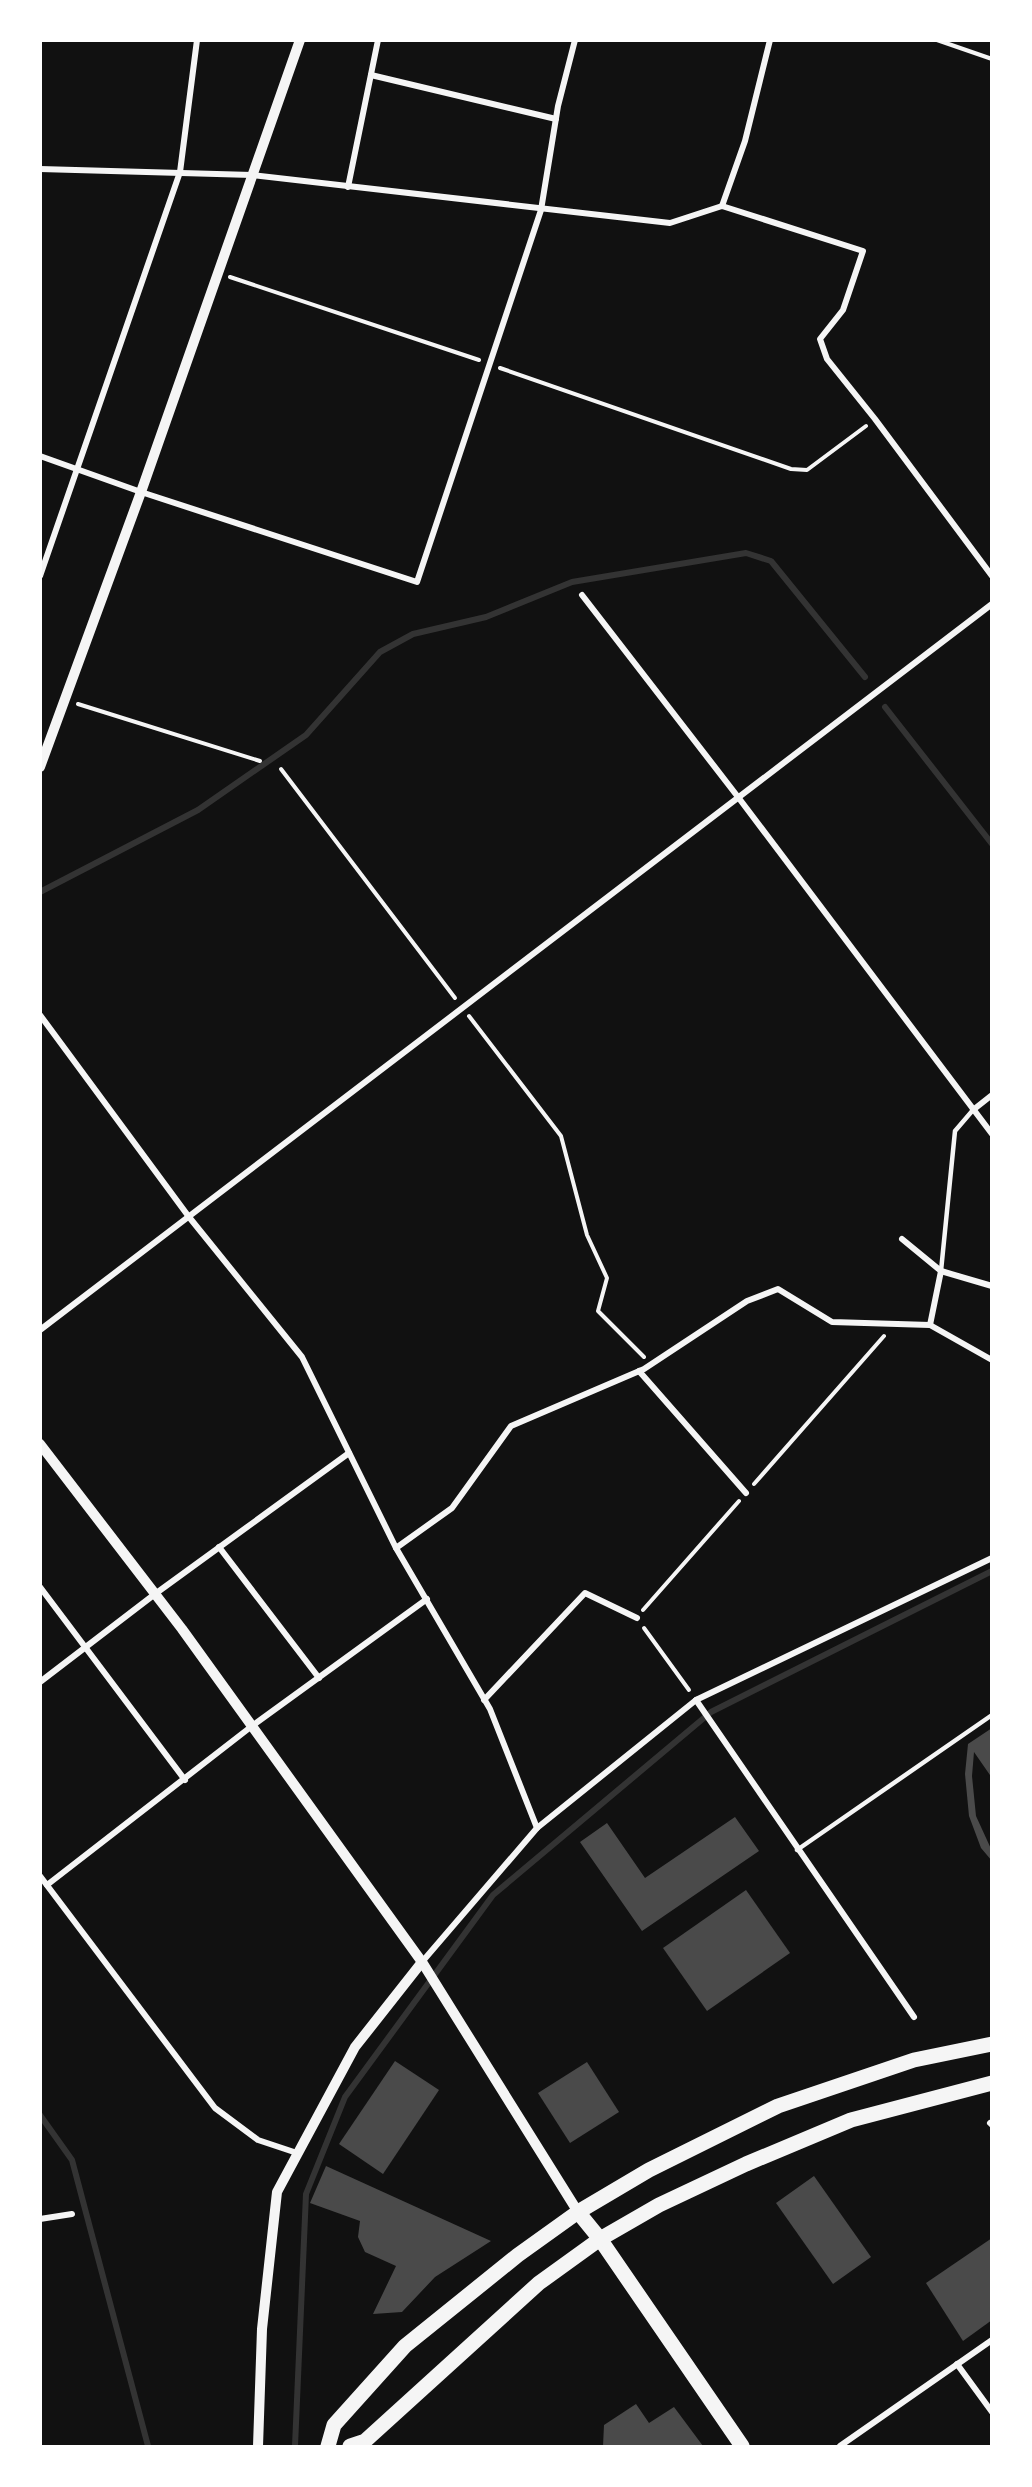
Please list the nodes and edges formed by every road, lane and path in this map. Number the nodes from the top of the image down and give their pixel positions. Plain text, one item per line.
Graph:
1 (197, 40) edge
2 (300, 40) edge
3 (378, 40) edge
4 (575, 40) edge
5 (770, 40) edge
6 (937, 40) edge
7 (992, 59) edge
8 (371, 75) junction
9 (556, 118) junction
10 (40, 169) edge
11 (180, 172) junction
12 (252, 175) junction
13 (348, 187) junction
14 (722, 206) junction
15 (541, 210) junction
16 (218, 273) junction
17 (490, 364) junction
18 (875, 419) junction
19 (40, 456) edge
20 (77, 468) junction
21 (141, 492) junction
22 (40, 576) edge
23 (992, 576) edge
24 (582, 595) dead end
25 (992, 604) edge
26 (65, 700) junction
27 (260, 761) dead end
28 (40, 767) edge
29 (281, 769) dead end
30 (738, 797) junction
31 (463, 1008) junction
32 (40, 1015) edge
33 (992, 1095) edge
34 (973, 1110) junction
35 (992, 1134) edge
36 (189, 1217) junction
37 (902, 1239) dead end
38 (941, 1271) junction
39 (992, 1286) edge
40 (896, 1324) junction
41 (930, 1325) junction
42 (40, 1330) edge
43 (992, 1360) edge
44 (651, 1364) junction
45 (639, 1371) junction
46 (40, 1444) edge
47 (349, 1453) junction
48 (746, 1493) junction
49 (219, 1547) junction
50 (396, 1548) junction
51 (992, 1558) edge
52 (40, 1587) edge
53 (155, 1594) junction
54 (427, 1599) junction
55 (637, 1618) junction
56 (86, 1648) junction
57 (319, 1678) junction
58 (40, 1682) edge
59 (484, 1700) junction
60 (696, 1700) junction
61 (992, 1715) edge
62 (252, 1726) junction
63 (185, 1780) junction
64 (537, 1828) junction
65 (797, 1850) junction
66 (40, 1876) edge
67 (47, 1885) junction
68 (424, 1964) junction
69 (914, 2017) dead end
70 (992, 2044) edge
71 (992, 2084) edge
72 (297, 2152) junction
73 (578, 2212) junction
74 (72, 2214) dead end
75 (40, 2219) edge
76 (600, 2239) junction
77 (992, 2340) edge
78 (957, 2364) junction
79 (992, 2412) edge
80 (258, 2446) edge
81 (328, 2446) edge
82 (350, 2446) edge
83 (742, 2446) edge
84 (840, 2446) edge

1 - 11 street
2 - 12 street
3 - 8 street
4 - 9 street
5 - 14 street
6 - 7 path
8 - 9 street
8 - 13 street
9 - 15 street
10 - 11 street
11 - 12 street
11 - 20 street
12 - 13 street
12 - 16 street
13 - 15 street
14 - 15 street
14 - 18 street
15 - 17 street
16 - 17 path
16 - 21 street
17 - 18 path
17 - 21 street
18 - 23 street
19 - 20 street
20 - 21 street
20 - 22 street
21 - 26 street
24 - 30 street
25 - 30 street
26 - 27 path
26 - 28 street
29 - 31 path
30 - 31 street
30 - 34 street
31 - 36 street
31 - 44 path
32 - 36 street
33 - 34 street
34 - 35 street
34 - 38 lane
36 - 42 street
36 - 47 street
37 - 38 street
38 - 39 street
38 - 41 street
40 - 41 street
40 - 44 street
40 - 48 path
41 - 43 street
44 - 45 street
45 - 48 street
45 - 50 street
46 - 53 street
47 - 49 street
47 - 50 street
48 - 55 path
49 - 53 street
49 - 57 street
50 - 54 street
51 - 60 street
52 - 56 street
53 - 56 street
53 - 62 street
54 - 57 street
54 - 59 street
55 - 59 street
55 - 60 path
56 - 58 street
56 - 63 street
57 - 62 street
59 - 64 street
60 - 64 street
60 - 65 street
61 - 65 lane
62 - 63 street
62 - 68 street
63 - 67 street
64 - 68 street
65 - 69 street
66 - 67 street
67 - 72 street
68 - 72 street
68 - 73 street
70 - 73 highway
71 - 76 highway
72 - 80 street
73 - 76 highway
73 - 81 highway
74 - 75 street
76 - 82 highway
76 - 83 highway
77 - 78 street
78 - 79 street
78 - 84 street

